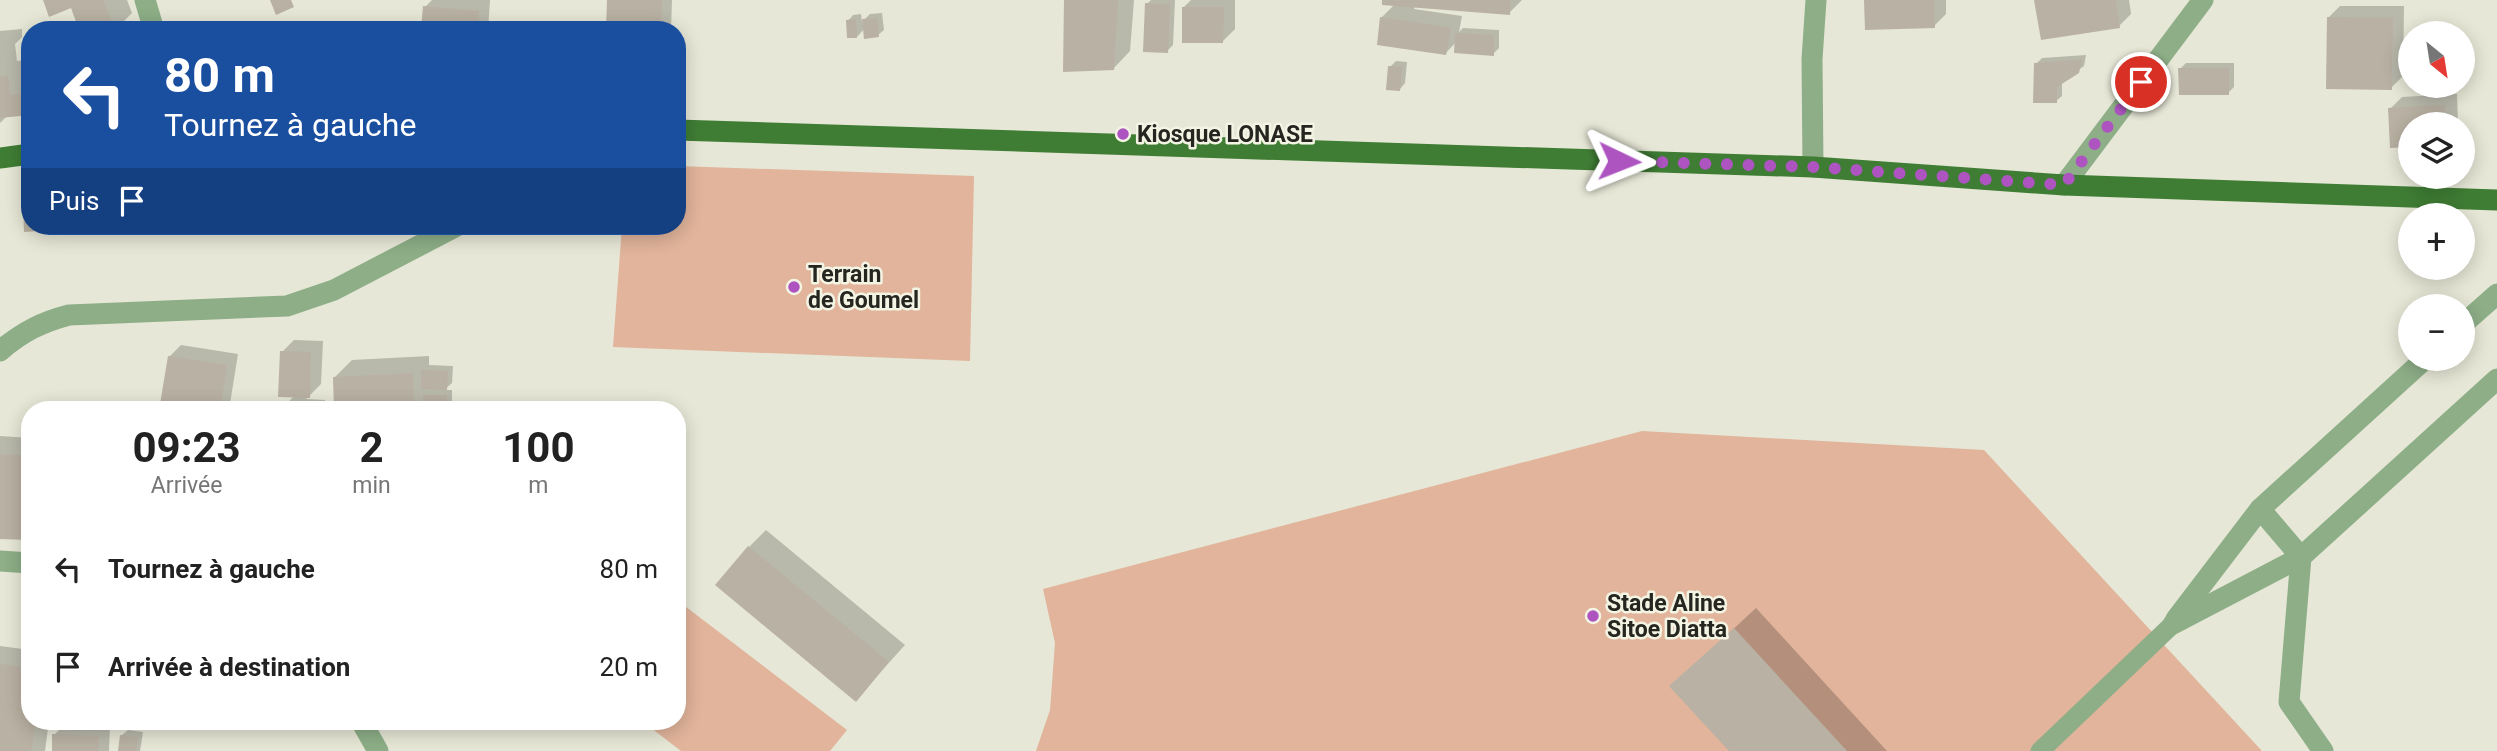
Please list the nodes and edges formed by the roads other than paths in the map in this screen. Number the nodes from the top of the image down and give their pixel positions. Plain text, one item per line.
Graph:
1 (145, 0) edge
2 (1816, 0) edge
3 (2203, 0) edge
4 (151, 21) edge
5 (686, 130) edge
6 (21, 155) edge
7 (0, 158) edge
8 (1813, 167) junction
9 (2064, 185) junction
10 (2497, 200) edge
11 (440, 235) edge
12 (2497, 294) edge
13 (2475, 313) edge
14 (0, 351) edge
15 (2412, 371) edge
16 (2497, 379) edge
17 (2260, 509) junction
18 (2301, 557) junction
19 (0, 561) edge
20 (21, 562) edge
21 (2173, 624) junction
22 (366, 730) edge
23 (378, 751) edge
24 (2040, 751) edge
25 (2323, 751) edge

1 - 4 street
2 - 8 street
3 - 9 street
5 - 8 main road
6 - 7 main road
8 - 9 main road
9 - 10 main road
11 - 14 street
12 - 13 street
15 - 17 street
16 - 18 street
17 - 18 street
17 - 21 street
18 - 21 street
18 - 25 street
19 - 20 street
21 - 24 lane
22 - 23 street

